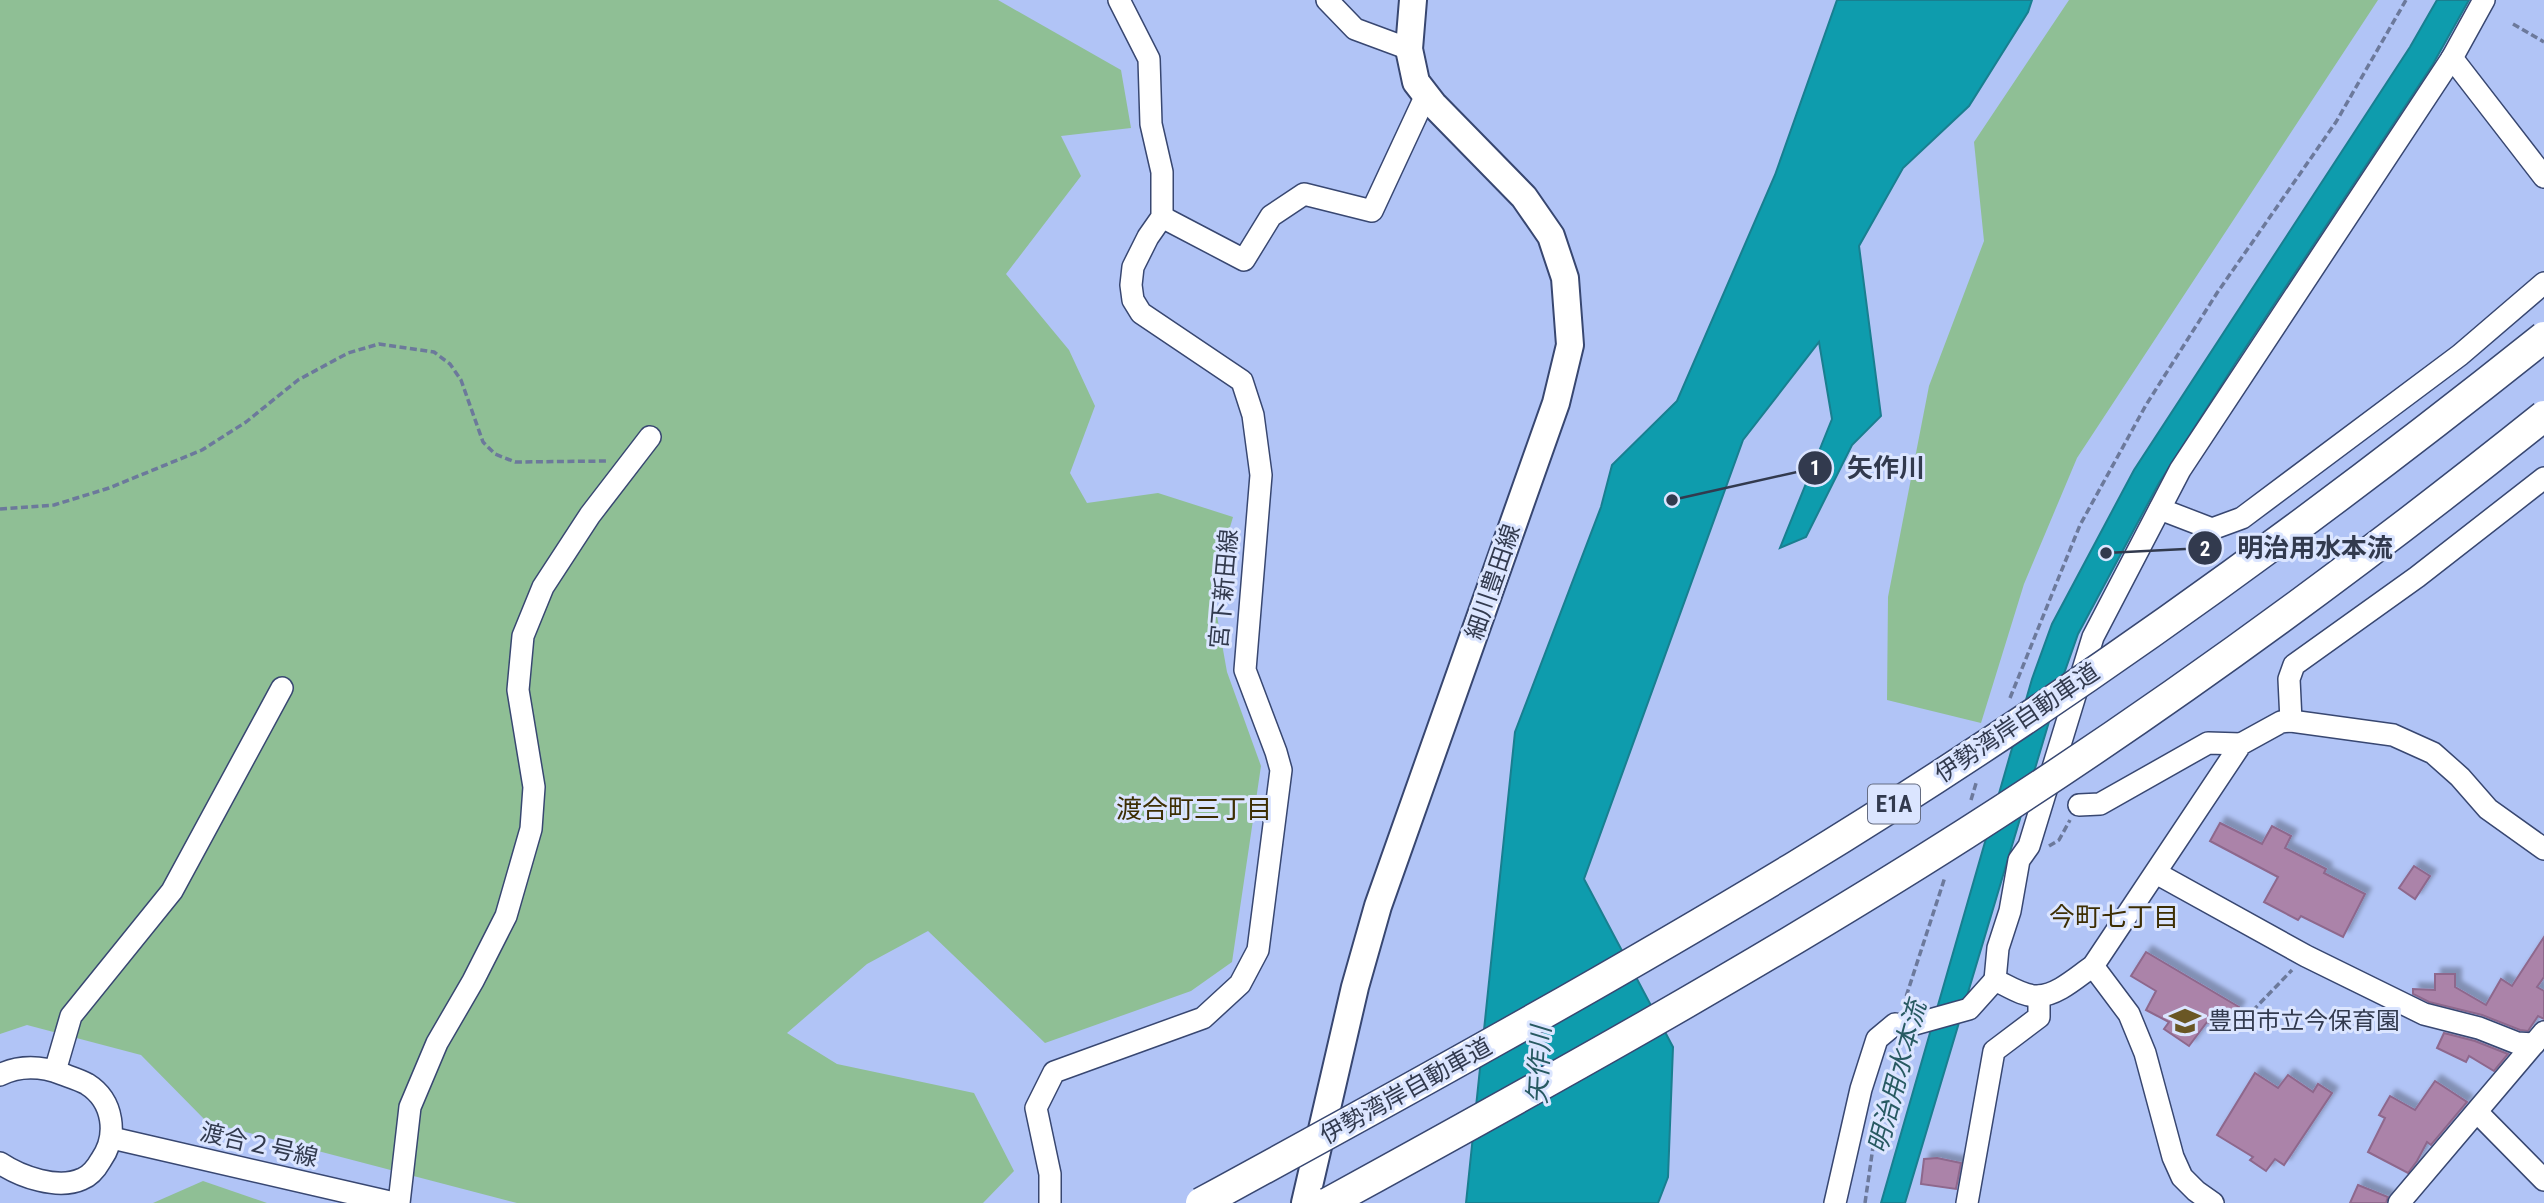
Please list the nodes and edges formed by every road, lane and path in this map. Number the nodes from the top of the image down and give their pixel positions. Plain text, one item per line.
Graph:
1 (1119, 0) edge
2 (1326, 0) edge
3 (1413, 0) edge
4 (2406, 0) edge
5 (2484, 0) edge
6 (2514, 24) dead end
7 (2544, 42) edge
8 (1409, 49) junction
9 (2452, 58) junction
10 (1426, 95) junction
11 (2544, 177) edge
12 (1162, 217) junction
13 (2544, 283) edge
14 (2544, 337) edge
15 (2544, 416) edge
16 (650, 437) dead end
17 (631, 461) junction
18 (2544, 478) edge
19 (0, 509) edge
20 (2160, 509) junction
21 (282, 688) dead end
22 (2008, 703) dead end
23 (2291, 721) junction
24 (2241, 744) junction
25 (1978, 780) dead end
26 (2079, 805) dead end
27 (1969, 806) dead end
28 (2544, 849) edge
29 (1946, 872) dead end
30 (2156, 873) junction
31 (2306, 956) junction
32 (2093, 966) junction
33 (1995, 980) junction
34 (2039, 996) junction
35 (1902, 1025) junction
36 (2238, 1026) dead end
37 (2539, 1038) edge
38 (55, 1071) junction
39 (0, 1075) edge
40 (1879, 1110) dead end
41 (2477, 1112) junction
42 (112, 1138) junction
43 (0, 1163) edge
44 (2544, 1180) edge
45 (397, 1203) edge
46 (1050, 1203) edge
47 (1201, 1203) edge
48 (1305, 1203) edge
49 (1328, 1203) edge
50 (1835, 1203) edge
51 (1865, 1203) edge
52 (1967, 1203) edge
53 (2213, 1203) edge
54 (2399, 1203) edge

1 - 12 street
2 - 8 street
3 - 8 main road, 細川豊田線
4 - 22 path
5 - 9 street
6 - 7 path
8 - 10 main road, 細川豊田線
9 - 11 street
9 - 20 street
10 - 12 street
10 - 48 main road, 細川豊田線
12 - 46 street, 宮下新田線
13 - 20 street
14 - 47 highway, 伊勢湾岸自動車道 / E1A, bridge
15 - 49 highway, E1A, bridge
16 - 17 street
17 - 19 path
17 - 45 street
18 - 23 street
20 - 33 street
21 - 38 street
23 - 24 street
23 - 28 street
24 - 26 street
24 - 30 street
25 - 27 path
29 - 35 path
30 - 31 street
30 - 32 street
31 - 36 path
31 - 37 street
32 - 34 street
32 - 53 street
33 - 34 street
33 - 35 street
34 - 52 street
35 - 50 street
37 - 41 street
38 - 39 street
38 - 42 street
40 - 51 path
41 - 44 street
41 - 54 street
42 - 43 street
42 - 45 street, 渡合２号線

